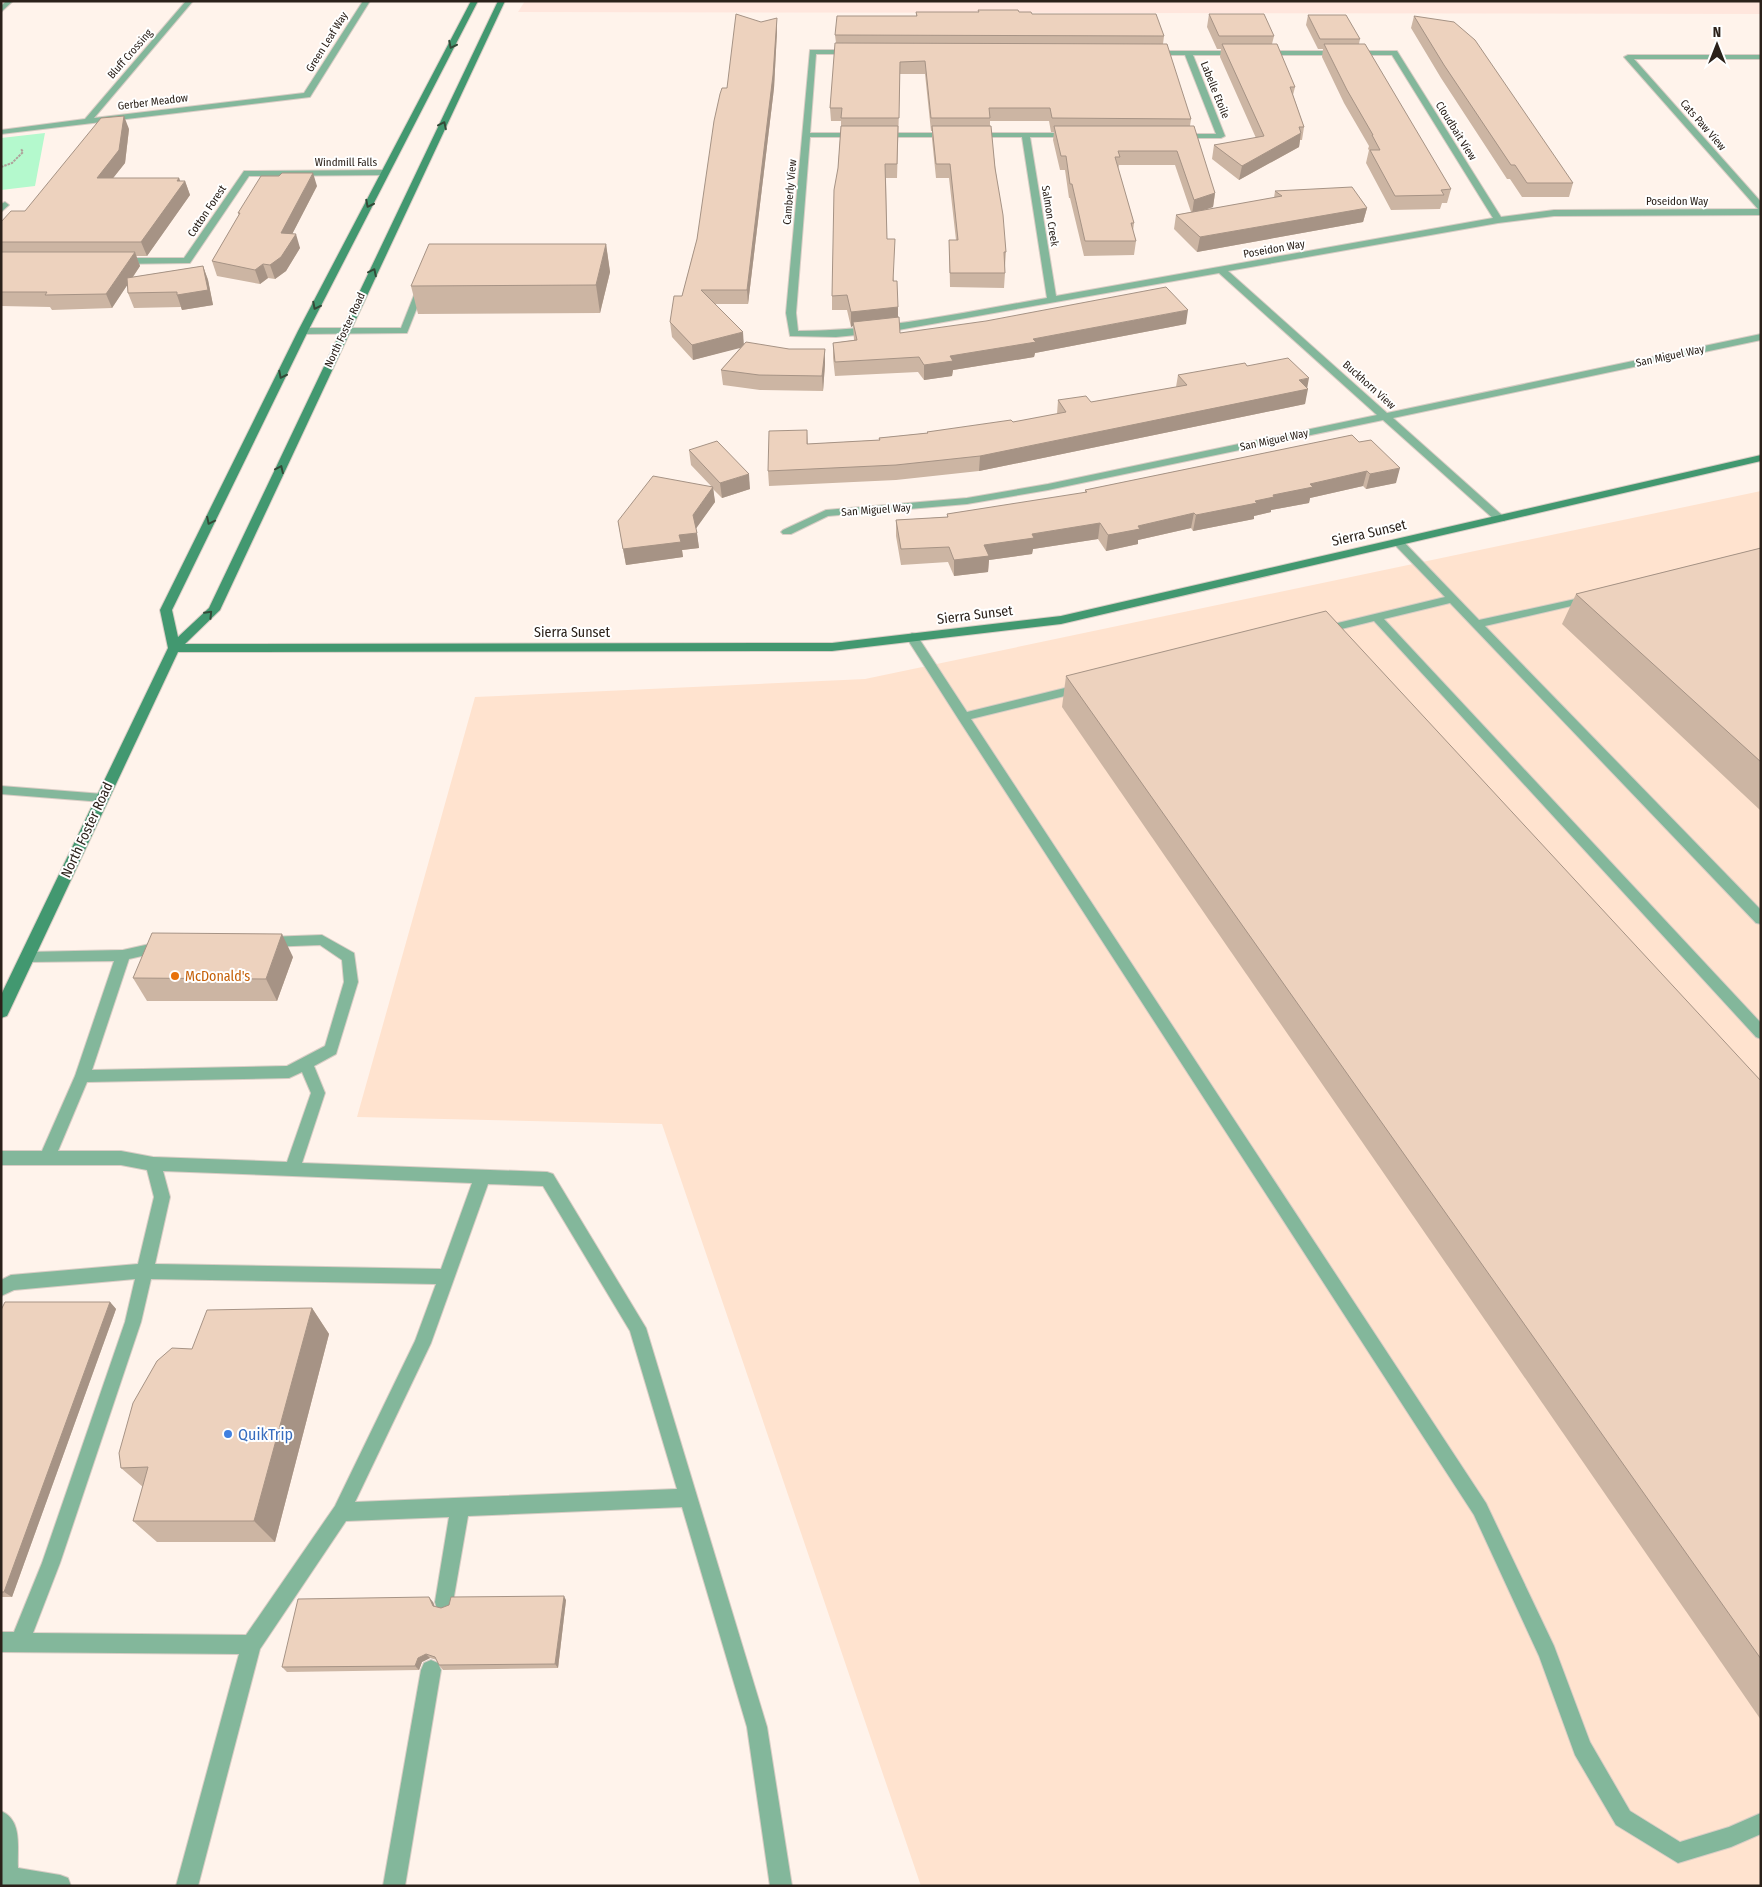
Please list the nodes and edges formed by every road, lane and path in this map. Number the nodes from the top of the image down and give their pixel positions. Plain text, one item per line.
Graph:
1 (10, 1) edge
2 (190, 1) edge
3 (367, 1) edge
4 (475, 1) edge
5 (502, 1) edge
6 (1, 10) edge
7 (862, 52) edge
8 (1138, 53) edge
9 (1188, 53) junction
10 (1761, 57) edge
11 (307, 95) joint
12 (87, 122) junction
13 (1, 132) edge
14 (806, 135) junction
15 (1026, 135) junction
16 (1084, 136) edge
17 (1172, 136) edge
18 (19, 147) dead end
19 (1, 167) edge
20 (247, 173) joint
21 (385, 174) junction
22 (1761, 208) edge
23 (1761, 212) edge
24 (1498, 220) junction
25 (109, 261) edge
26 (1221, 270) junction
27 (423, 282) edge
28 (1052, 300) junction
29 (303, 332) junction
30 (345, 332) junction
31 (793, 334) joint
32 (1761, 337) edge
33 (1386, 417) junction
34 (1761, 458) edge
35 (1500, 519) junction
36 (788, 532) dead end
37 (1398, 542) junction
38 (1600, 596) edge
39 (1452, 599) junction
40 (1376, 617) junction
41 (1476, 624) junction
42 (1309, 633) edge
43 (912, 637) junction
44 (174, 648) junction
45 (1088, 686) edge
46 (963, 716) junction
47 (1, 790) edge
48 (103, 798) junction
49 (1761, 919) edge
50 (254, 942) edge
51 (175, 946) edge
52 (124, 955) junction
53 (28, 957) junction
54 (5, 997) edge
55 (1, 1012) edge
56 (1761, 1033) edge
57 (306, 1063) junction
58 (82, 1076) junction
59 (1, 1158) edge
60 (47, 1158) junction
61 (153, 1164) junction
62 (292, 1170) junction
63 (482, 1177) junction
64 (144, 1271) junction
65 (446, 1278) junction
66 (1, 1289) edge
67 (689, 1498) junction
68 (460, 1508) junction
69 (341, 1512) junction
70 (444, 1602) dead end
71 (11, 1642) edge
72 (251, 1644) junction
73 (431, 1670) dead end
74 (1, 1821) edge
75 (1761, 1823) edge
76 (7, 1881) edge
77 (60, 1886) edge
78 (188, 1886) edge
79 (394, 1886) edge
80 (781, 1886) edge

1 - 6 street
2 - 12 street, Bluff Crossing
3 - 11 street, Green Leaf Way
4 -> 21 main road
30 -> 5 main road, North Foster Road
7 - 14 street, Camberly View
8 - 9 street
9 - 17 street, Labelle Etoile
9 - 24 street, Cloudbait View
10 - 22 street, Cats Paw View
11 - 12 street, Gerber Meadow
12 - 13 street, Gerber Meadow
14 - 15 street
14 - 31 street, Camberly View
15 - 16 street
15 - 28 street, Salmon Creek
18 - 19 path
20 - 21 street, Windmill Falls
20 - 25 street, Cotton Forest
21 -> 29 main road
23 - 24 street, Poseidon Way
24 - 26 street, Poseidon Way
26 - 28 street, Poseidon Way
26 - 33 street, Buckhorn View
27 - 30 lane
28 - 31 street, Poseidon Way
29 - 30 lane
29 -> 44 main road
44 -> 30 main road, North Foster Road
32 - 33 street, San Miguel Way
33 - 35 street, Buckhorn View
33 - 36 street, San Miguel Way
34 - 35 main road, Sierra Sunset
35 - 37 main road, Sierra Sunset
37 - 39 lane
37 - 43 main road, Sierra Sunset
38 - 41 lane
39 - 40 lane
39 - 41 lane
40 - 42 lane
40 - 56 lane
41 - 49 lane
43 - 44 main road, Sierra Sunset
43 - 46 lane
44 - 48 main road, North Foster Road
45 - 46 lane
46 - 75 lane
47 - 48 lane
48 - 53 main road, North Foster Road
50 - 57 lane
51 - 52 lane
52 - 53 lane
52 - 58 lane
53 - 54 main road, North Foster Road
54 - 55 main road, North Foster Road
57 - 58 lane
57 - 62 lane
58 - 60 lane
59 - 60 lane
60 - 61 lane
61 - 62 lane
61 - 64 lane
62 - 63 lane
63 - 65 lane
63 - 67 lane
64 - 65 lane
64 - 66 lane
64 - 71 lane
65 - 69 lane
67 - 68 lane
67 - 80 lane
68 - 69 lane
68 - 70 lane
69 - 72 lane
71 - 72 lane
72 - 78 lane
73 - 79 lane
74 - 76 lane
76 - 77 lane

